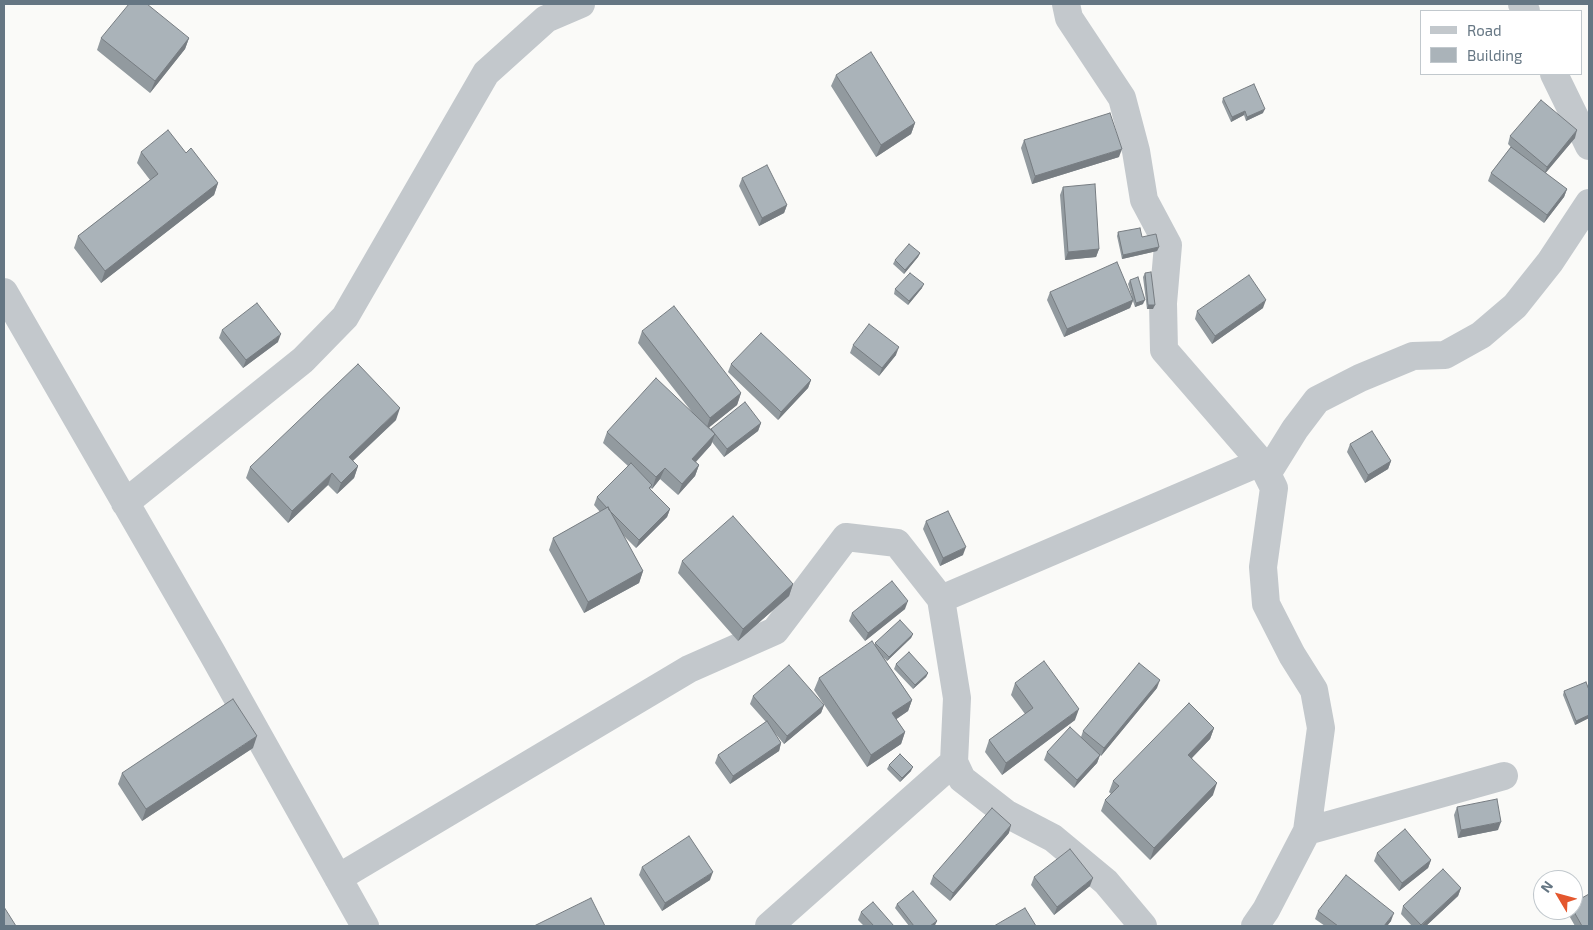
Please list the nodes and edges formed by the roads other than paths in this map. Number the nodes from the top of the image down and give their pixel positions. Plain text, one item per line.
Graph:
1 (581, 4) edge
2 (1066, 4) edge
3 (544, 11) edge
4 (1554, 75) edge
5 (1589, 146) edge
6 (1589, 204) edge
7 (4, 292) edge
8 (1264, 468) junction
9 (125, 503) junction
10 (941, 599) junction
11 (954, 762) junction
12 (1504, 776) dead end
13 (1307, 831) junction
14 (338, 878) junction
15 (365, 926) edge
16 (769, 926) edge
17 (1142, 926) edge
18 (1255, 926) edge

1 - 3 street
2 - 8 street
3 - 9 street
4 - 5 street
6 - 8 street
7 - 9 street
8 - 10 street
8 - 13 street
9 - 14 street
10 - 11 street
10 - 14 street
11 - 16 street
11 - 17 street
12 - 13 street
13 - 18 street
14 - 15 street

